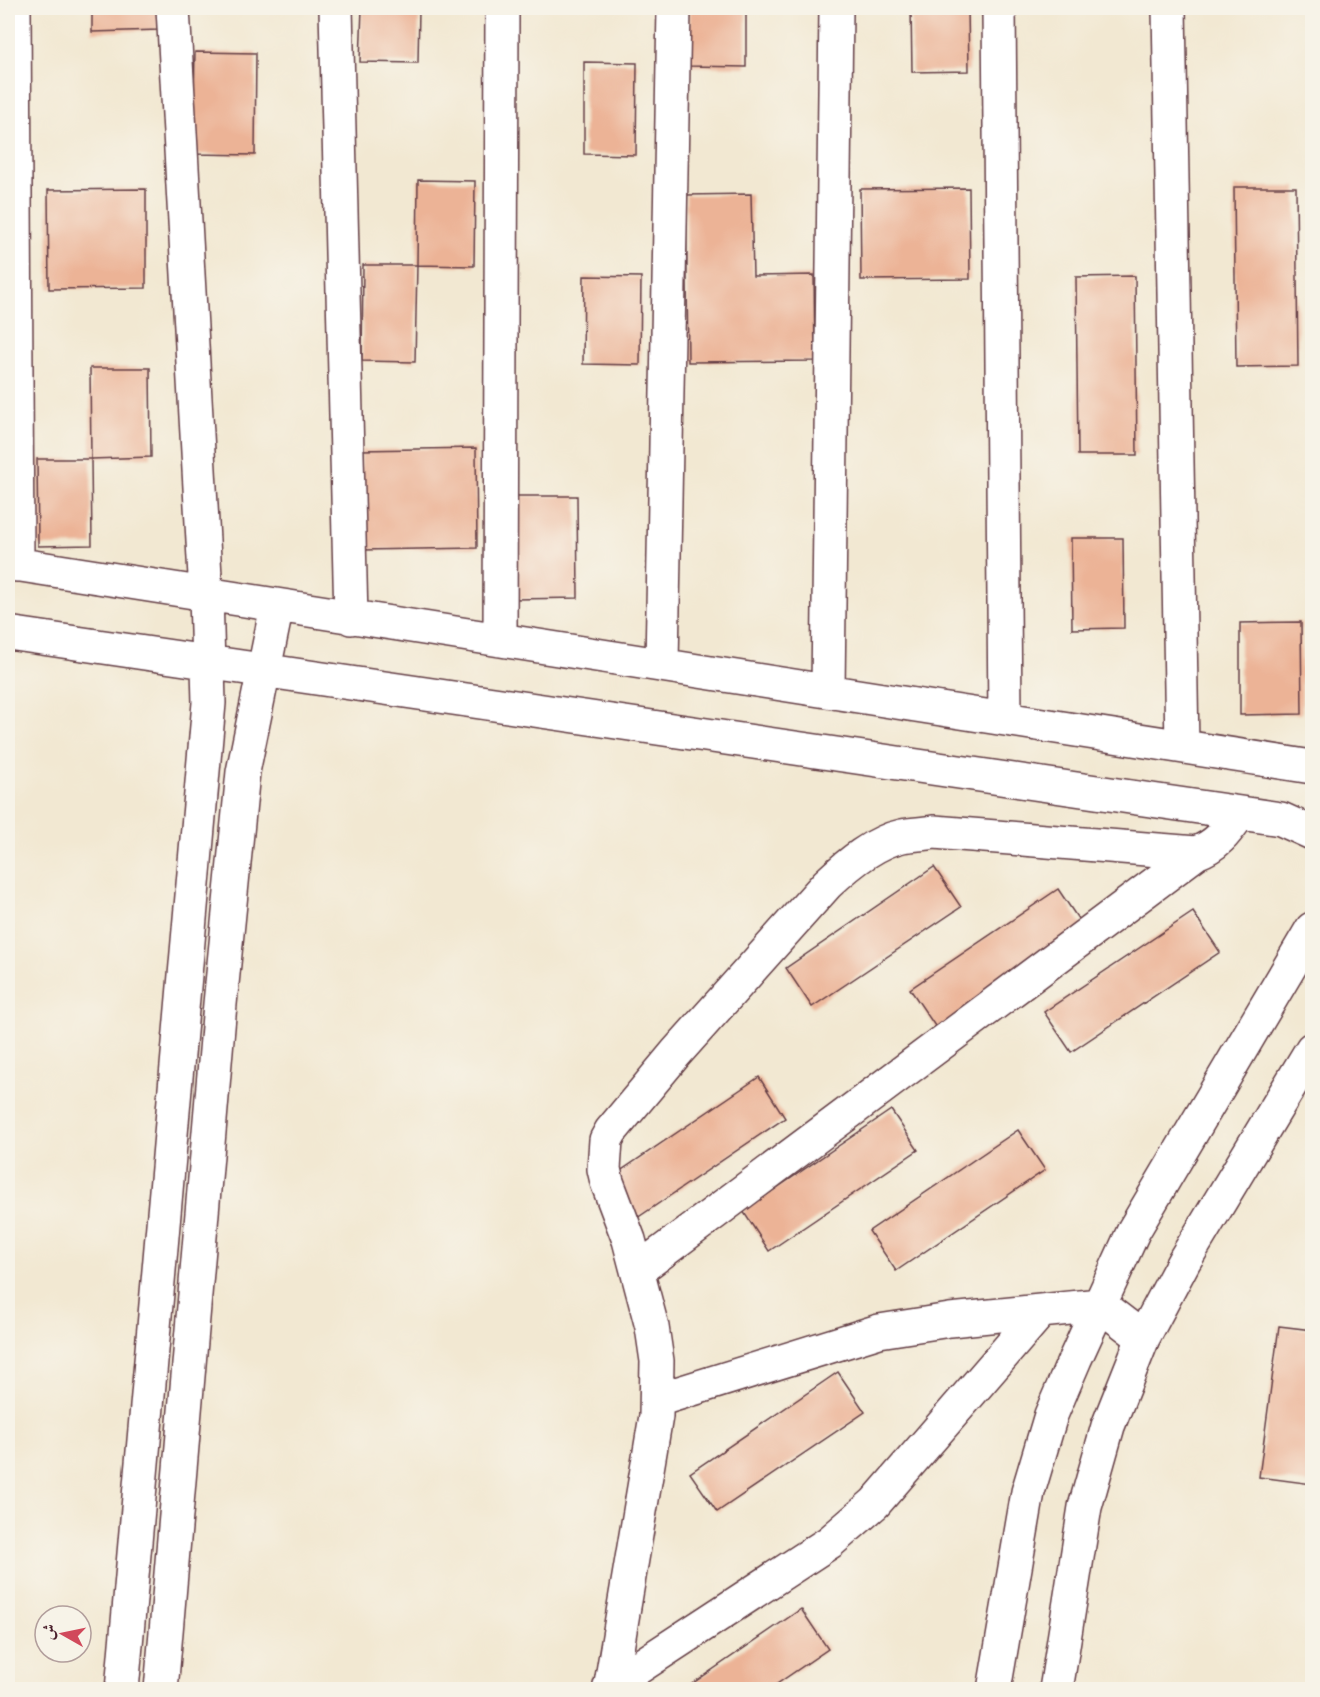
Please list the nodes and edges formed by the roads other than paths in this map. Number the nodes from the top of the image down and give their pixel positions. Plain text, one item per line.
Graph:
1 (14, 8) edge
2 (173, 8) edge
3 (336, 8) edge
4 (502, 8) edge
5 (675, 8) edge
6 (836, 8) edge
7 (999, 8) edge
8 (1169, 8) edge
9 (12, 564) edge
10 (206, 594) junction
11 (277, 606) junction
12 (351, 618) junction
13 (8, 633) edge
14 (500, 640) junction
15 (209, 662) junction
16 (663, 664) junction
17 (264, 670) junction
18 (828, 690) junction
19 (1005, 718) junction
20 (1182, 746) junction
21 (1312, 767) edge
22 (1240, 813) junction
23 (1312, 833) edge
24 (1196, 853) junction
25 (1312, 929) edge
26 (1312, 1049) edge
27 (638, 1270) junction
28 (1100, 1305) junction
29 (1041, 1311) junction
30 (1143, 1338) junction
31 (657, 1400) junction
32 (610, 1688) edge
33 (122, 1689) edge
34 (161, 1689) edge
35 (994, 1689) edge
36 (1056, 1689) edge

1 - 9 street
2 - 10 street
3 - 12 street
4 - 14 street
5 - 16 street
6 - 18 street
7 - 19 street
8 - 20 street
9 - 10 street
10 - 11 street
10 - 15 street
11 - 12 street
11 - 17 street
12 - 14 street
13 - 15 street
14 - 16 street
15 - 17 street
15 - 33 street
16 - 18 street
17 - 22 street
17 - 34 street
18 - 19 street
19 - 20 street
20 - 21 street
22 - 23 street
22 - 24 street
24 - 27 street
24 - 27 street
25 - 28 street
26 - 30 street
27 - 31 street
28 - 29 street
28 - 30 street
28 - 35 street
29 - 31 street
29 - 32 street
30 - 36 street
31 - 32 street

